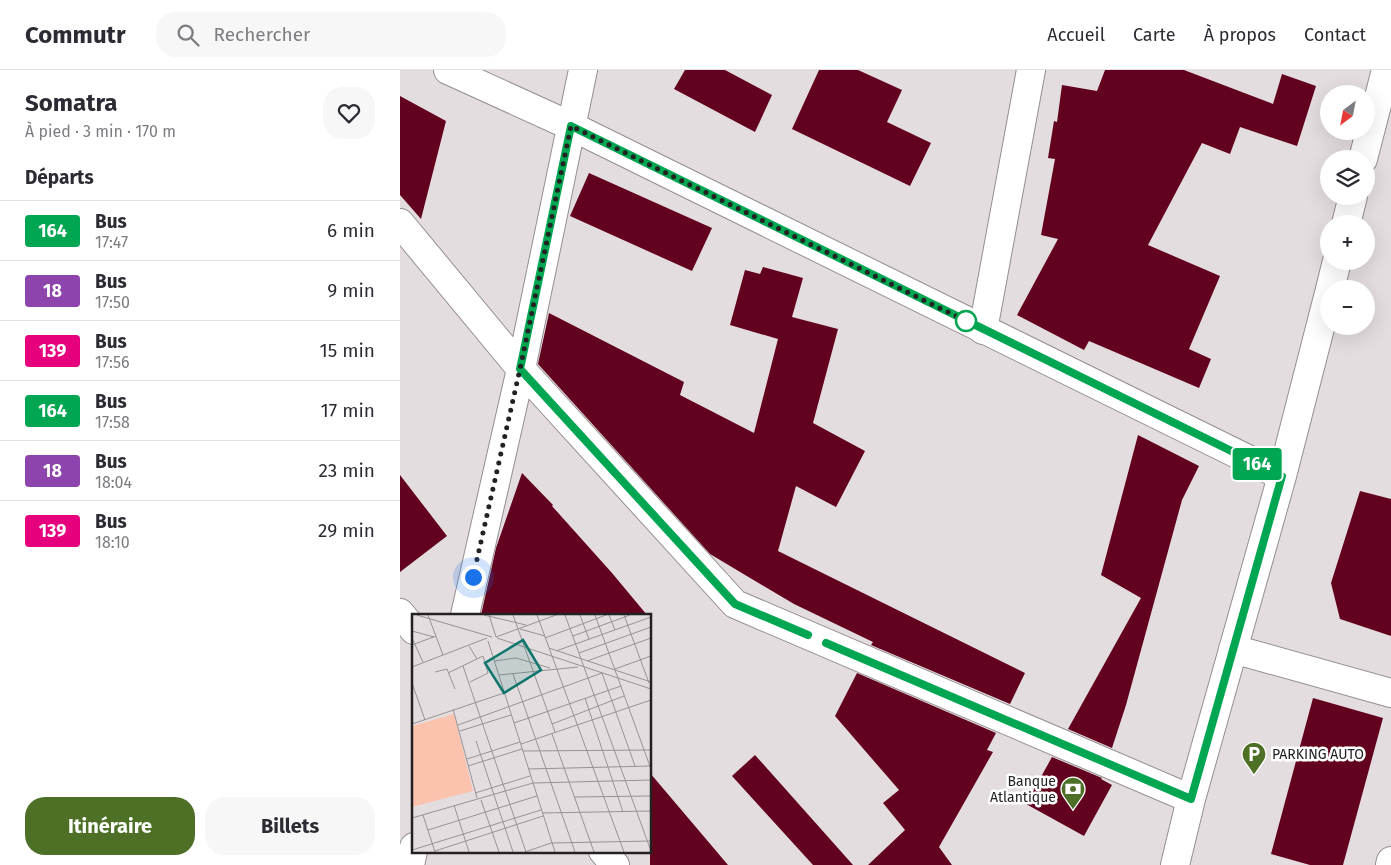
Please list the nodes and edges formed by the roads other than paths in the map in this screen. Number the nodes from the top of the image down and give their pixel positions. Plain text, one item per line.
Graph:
1 (448, 70) edge
2 (583, 70) edge
3 (1031, 70) edge
4 (1387, 72) edge
5 (571, 126) junction
6 (1365, 150) edge
7 (400, 223) edge
8 (1320, 327) edge
9 (983, 330) junction
10 (520, 369) junction
11 (1282, 476) junction
12 (400, 613) edge
13 (465, 614) edge
14 (412, 628) edge
15 (1233, 649) junction
16 (1391, 693) edge
17 (1191, 799) junction
18 (413, 852) edge
19 (604, 852) edge
20 (1391, 861) edge
21 (410, 865) edge
22 (615, 865) edge
23 (1175, 865) edge
24 (1390, 865) edge

1 - 5 main road
2 - 5 main road
3 - 9 main road
4 - 6 main road
5 - 9 main road
5 - 10 main road
7 - 10 main road
8 - 11 main road
9 - 11 main road
10 - 13 main road
10 - 17 main road
11 - 15 main road
12 - 14 main road
15 - 16 main road
15 - 17 main road
17 - 23 main road
18 - 21 main road
19 - 22 main road
20 - 24 main road

